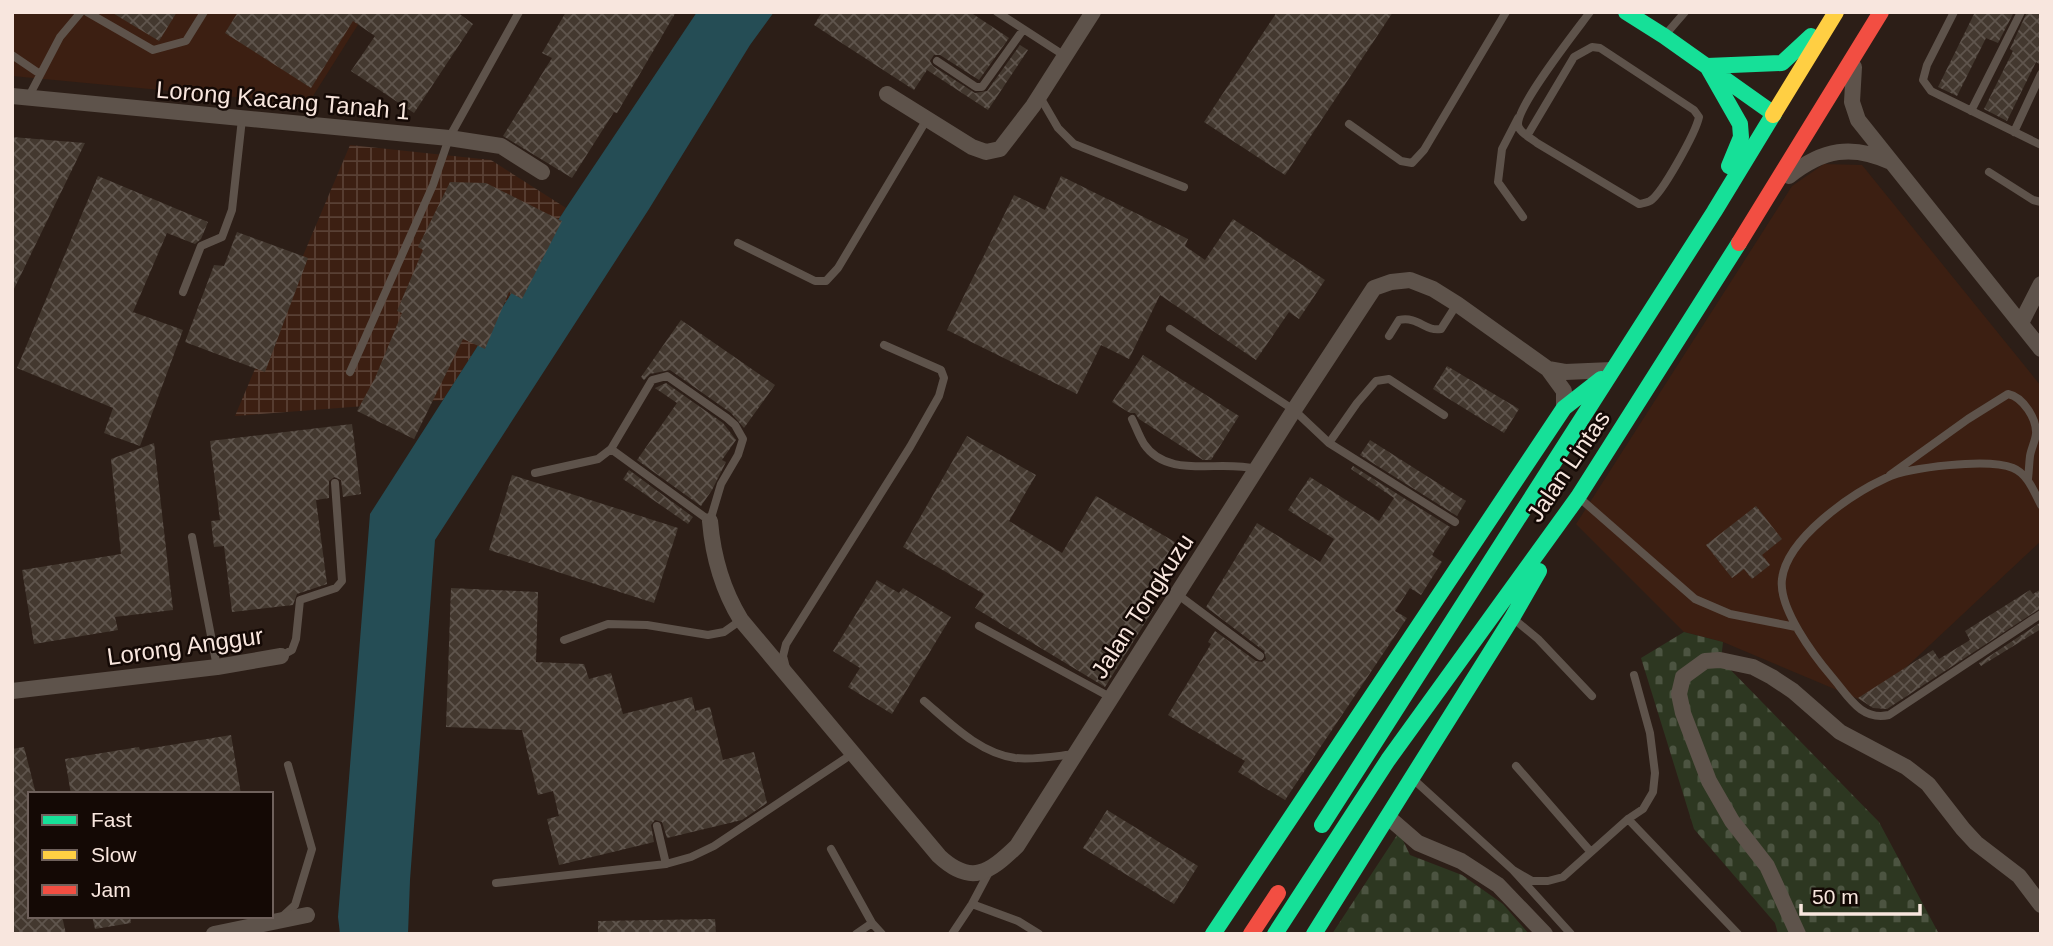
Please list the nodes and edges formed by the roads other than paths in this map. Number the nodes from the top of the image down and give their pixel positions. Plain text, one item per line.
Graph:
1 (81, 12) edge
2 (87, 12) edge
3 (204, 12) edge
4 (519, 12) edge
5 (997, 12) edge
6 (1093, 12) edge
7 (1506, 12) edge
8 (1590, 12) edge
9 (1626, 12) edge
10 (1685, 12) edge
11 (1834, 12) edge
12 (1879, 12) edge
13 (1954, 12) edge
14 (2021, 12) edge
15 (1023, 30) junction
16 (1664, 36) junction
17 (1858, 51) junction
18 (12, 55) edge
19 (1065, 56) junction
20 (937, 61) dead end
21 (1707, 66) junction
22 (40, 74) junction
23 (2041, 74) edge
24 (887, 94) dead end
25 (20, 97) edge
26 (1040, 97) junction
27 (1971, 111) junction
28 (1521, 113) junction
29 (1774, 114) junction
30 (242, 119) junction
31 (927, 119) junction
32 (1349, 124) dead end
33 (2014, 132) junction
34 (1527, 136) junction
35 (449, 138) junction
36 (2041, 145) edge
37 (1893, 163) junction
38 (542, 172) dead end
39 (1989, 172) dead end
40 (1184, 187) dead end
41 (1764, 202) junction
42 (2041, 202) edge
43 (1714, 212) junction
44 (1524, 217) dead end
45 (738, 243) dead end
46 (2041, 284) edge
47 (183, 292) dead end
48 (1457, 304) junction
49 (2021, 323) junction
50 (1170, 329) dead end
51 (1389, 337) dead end
52 (884, 345) dead end
53 (2041, 349) edge
54 (1548, 369) junction
55 (1613, 370) junction
56 (350, 372) dead end
57 (1564, 408) junction
58 (1294, 410) junction
59 (1444, 415) dead end
60 (1132, 419) dead end
61 (1329, 443) junction
62 (611, 449) junction
63 (1256, 469) junction
64 (535, 473) dead end
65 (1888, 477) junction
66 (2028, 479) junction
67 (335, 483) dead end
68 (1578, 497) junction
69 (2039, 499) edge
70 (710, 522) junction
71 (1455, 522) dead end
72 (192, 537) dead end
73 (1177, 594) junction
74 (2041, 614) edge
75 (1512, 618) junction
76 (741, 620) junction
77 (979, 626) dead end
78 (1796, 627) junction
79 (564, 640) dead end
80 (281, 656) joint
81 (1260, 656) dead end
82 (217, 667) junction
83 (1634, 676) dead end
84 (789, 678) junction
85 (12, 691) edge
86 (1592, 695) dead end
87 (1110, 697) junction
88 (924, 701) dead end
89 (852, 754) junction
90 (1075, 754) junction
91 (288, 765) dead end
92 (1516, 766) dead end
93 (1412, 779) junction
94 (1388, 817) junction
95 (1628, 819) junction
96 (657, 826) dead end
97 (1315, 835) dead end
98 (831, 849) dead end
99 (1590, 851) junction
100 (666, 863) junction
101 (990, 869) junction
102 (1513, 870) junction
103 (1287, 881) dead end
104 (496, 883) dead end
105 (972, 904) junction
106 (2041, 905) edge
107 (307, 915) dead end
108 (275, 922) junction
109 (872, 923) junction
110 (214, 934) edge
111 (856, 934) edge
112 (882, 934) edge
113 (952, 934) edge
114 (1039, 934) edge
115 (1213, 934) edge
116 (1251, 934) edge
117 (1275, 934) edge
118 (1314, 934) edge
119 (1545, 934) edge
120 (1571, 934) edge
121 (1738, 934) edge
122 (1798, 934) edge

1 - 22 lane
2 - 3 lane
4 - 35 lane
5 - 15 lane
6 - 19 street
7 - 32 lane
8 - 28 lane
9 - 16 main road
10 - 16 lane
11 - 21 main road
11 - 29 main road, Jalan Lintas
12 - 17 main road, Jalan Lintas
12 - 29 main road
13 - 27 lane
14 - 27 lane
15 - 19 lane
15 - 20 lane
16 - 21 main road
17 - 37 street
17 - 41 main road, Jalan Lintas
18 - 22 lane
19 - 26 street
21 - 29 main road
21 - 43 main road
22 - 25 lane
23 - 33 lane
24 - 31 street
25 - 30 street, Lorong Kacang Tanah 1
26 - 31 street
26 - 40 lane
27 - 33 lane
28 - 34 lane
28 - 44 lane
29 - 43 main road, Jalan Lintas
30 - 35 street, Lorong Kacang Tanah 1
30 - 47 lane
31 - 45 lane
33 - 36 lane
34 - 34 lane
35 - 38 street, Lorong Kacang Tanah 1
35 - 56 lane
37 - 41 street
37 - 49 street
39 - 42 lane
41 - 68 main road, Jalan Lintas
43 - 55 main road, Jalan Lintas
46 - 49 street
48 - 51 lane
48 - 54 street, Jalan Tongkuzu
48 - 58 street, Jalan Tongkuzu
49 - 53 street
50 - 58 lane
52 - 84 lane
54 - 55 street, Jalan Tongkuzu
54 - 57 street, Jalan Tongkuzu
55 - 57 main road
55 - 97 main road, Jalan Lintas
57 - 115 main road
58 - 61 lane
58 - 63 street, Jalan Tongkuzu
59 - 61 lane
60 - 63 lane
61 - 71 lane
62 - 64 lane
62 - 70 lane
62 - 70 lane
63 - 73 street, Jalan Tongkuzu
65 - 66 lane
65 - 66 lane
65 - 78 lane
66 - 69 lane
67 - 80 lane, Lorong Anggur
68 - 75 main road
68 - 78 lane
68 - 117 main road, Jalan Lintas
70 - 76 street
72 - 82 lane
73 - 81 lane
73 - 87 street, Jalan Tongkuzu
74 - 78 lane
75 - 86 lane
75 - 93 main road
76 - 79 lane
76 - 84 street
77 - 87 lane
80 - 82 street, Lorong Anggur
82 - 85 street, Lorong Anggur
83 - 95 lane
84 - 89 street
87 - 90 street, Jalan Tongkuzu
88 - 90 lane
89 - 100 lane
89 - 101 street
90 - 101 street, Jalan Tongkuzu
91 - 108 lane
92 - 99 lane
93 - 94 main road
93 - 102 lane
94 - 118 main road
94 - 119 street
95 - 99 lane
95 - 121 lane
96 - 100 lane
98 - 109 lane
99 - 102 lane
100 - 104 lane
101 - 105 lane
102 - 120 lane
103 - 116 main road
105 - 113 lane
105 - 114 lane
106 - 122 street
107 - 108 street
108 - 110 street
109 - 111 lane
109 - 112 lane

